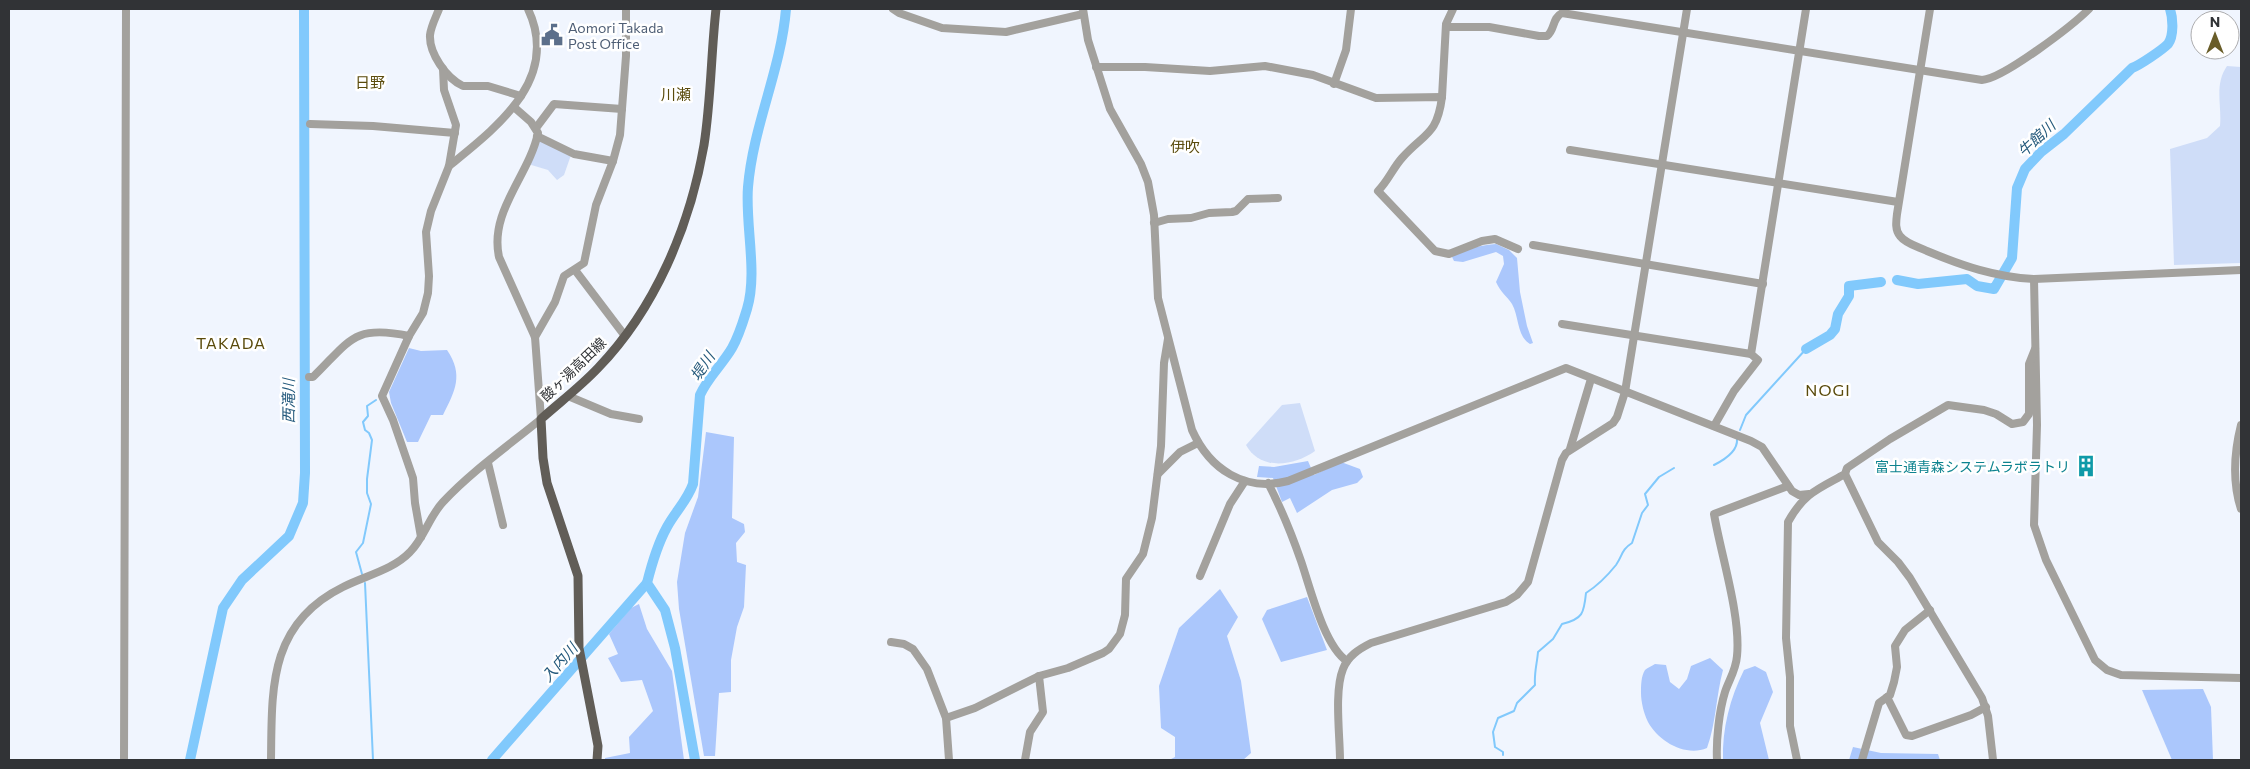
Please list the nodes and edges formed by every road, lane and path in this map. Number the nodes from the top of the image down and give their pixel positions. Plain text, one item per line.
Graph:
1 (126, 9) edge
2 (442, 9) edge
3 (528, 9) edge
4 (626, 9) edge
5 (716, 9) edge
6 (893, 9) edge
7 (1351, 9) edge
8 (1453, 9) edge
9 (1686, 9) edge
10 (1806, 9) edge
11 (1930, 9) edge
12 (2089, 9) edge
13 (1083, 11) edge
14 (1446, 27) junction
15 (1683, 32) junction
16 (1799, 51) junction
17 (1096, 67) junction
18 (443, 69) junction
19 (1920, 71) junction
20 (1334, 84) junction
21 (522, 96) junction
22 (1442, 98) junction
23 (514, 108) junction
24 (622, 108) junction
25 (310, 124) dead end
26 (537, 132) junction
27 (455, 133) junction
28 (1570, 150) dead end
29 (613, 161) junction
30 (1661, 164) junction
31 (449, 166) junction
32 (1778, 182) junction
33 (1278, 198) dead end
34 (1898, 202) junction
35 (1154, 223) junction
36 (1533, 245) dead end
37 (1518, 248) dead end
38 (1645, 264) junction
39 (575, 270) junction
40 (2241, 270) edge
41 (2034, 279) junction
42 (1763, 284) junction
43 (1562, 324) dead end
44 (409, 336) junction
45 (624, 336) junction
46 (1634, 336) junction
47 (535, 337) junction
48 (1168, 339) junction
49 (2035, 349) junction
50 (1751, 354) junction
51 (310, 377) dead end
52 (1591, 379) junction
53 (1625, 392) junction
54 (568, 396) junction
55 (541, 419) junction
56 (639, 419) dead end
57 (2241, 425) edge
58 (1714, 426) junction
59 (1198, 443) junction
60 (1570, 449) junction
61 (488, 462) junction
62 (1158, 474) junction
63 (1845, 474) junction
64 (1245, 481) junction
65 (1268, 483) junction
66 (1788, 486) junction
67 (1808, 494) junction
68 (2241, 509) edge
69 (503, 524) dead end
70 (421, 537) junction
71 (1200, 576) dead end
72 (1930, 610) junction
73 (890, 642) dead end
74 (1347, 661) junction
75 (1039, 676) junction
76 (2241, 678) edge
77 (1887, 697) junction
78 (1986, 707) junction
79 (946, 718) junction
80 (124, 760) edge
81 (271, 760) edge
82 (597, 760) edge
83 (949, 760) edge
84 (1025, 760) edge
85 (1340, 760) edge
86 (1717, 760) edge
87 (1797, 760) edge
88 (1862, 760) edge
89 (1993, 760) edge

1 - 80 street
2 - 18 street
3 - 21 street
4 - 24 street
5 - 45 main road, 酸ヶ湯高田線
6 - 13 street
7 - 20 street
8 - 14 street
9 - 15 street
10 - 16 street
11 - 19 street
12 - 19 street
13 - 17 street
14 - 15 street
14 - 22 street
15 - 16 street
15 - 30 street
16 - 19 street
16 - 32 street
17 - 20 street
17 - 35 street
18 - 21 street
18 - 27 street
19 - 34 street
20 - 22 street
21 - 23 street
22 - 37 street
23 - 26 street
23 - 31 street
24 - 26 street
24 - 29 street
25 - 27 street
26 - 29 street
26 - 47 street
27 - 31 street
28 - 30 street
29 - 39 street
30 - 32 street
30 - 38 street
31 - 44 street
32 - 34 street
32 - 42 street
33 - 35 street
34 - 41 street
35 - 48 street
36 - 38 street
38 - 42 street
38 - 46 street
39 - 45 street
39 - 47 street
40 - 41 street
41 - 49 street
42 - 50 street
43 - 46 street
44 - 51 street
44 - 70 street
45 - 54 main road, 酸ヶ湯高田線
46 - 50 street
46 - 53 street
47 - 55 street
48 - 59 street
48 - 62 street
49 - 63 street
49 - 76 street
50 - 58 street
52 - 53 street
52 - 60 street
52 - 65 street
53 - 58 street
53 - 60 street
54 - 55 main road, 酸ヶ湯高田線
54 - 56 street
55 - 61 street
55 - 82 main road, 酸ヶ湯高田線
57 - 68 street
58 - 66 street
59 - 62 street
59 - 64 street
60 - 74 street
61 - 69 street
61 - 70 street
62 - 75 street
63 - 67 street
63 - 72 street
64 - 65 street
64 - 71 street
65 - 74 street
66 - 67 street
66 - 86 street
67 - 87 street
70 - 81 street
72 - 77 street
72 - 78 street
73 - 79 street
74 - 85 street
75 - 79 street
75 - 84 street
77 - 78 street
77 - 88 street
78 - 89 street
79 - 83 street

